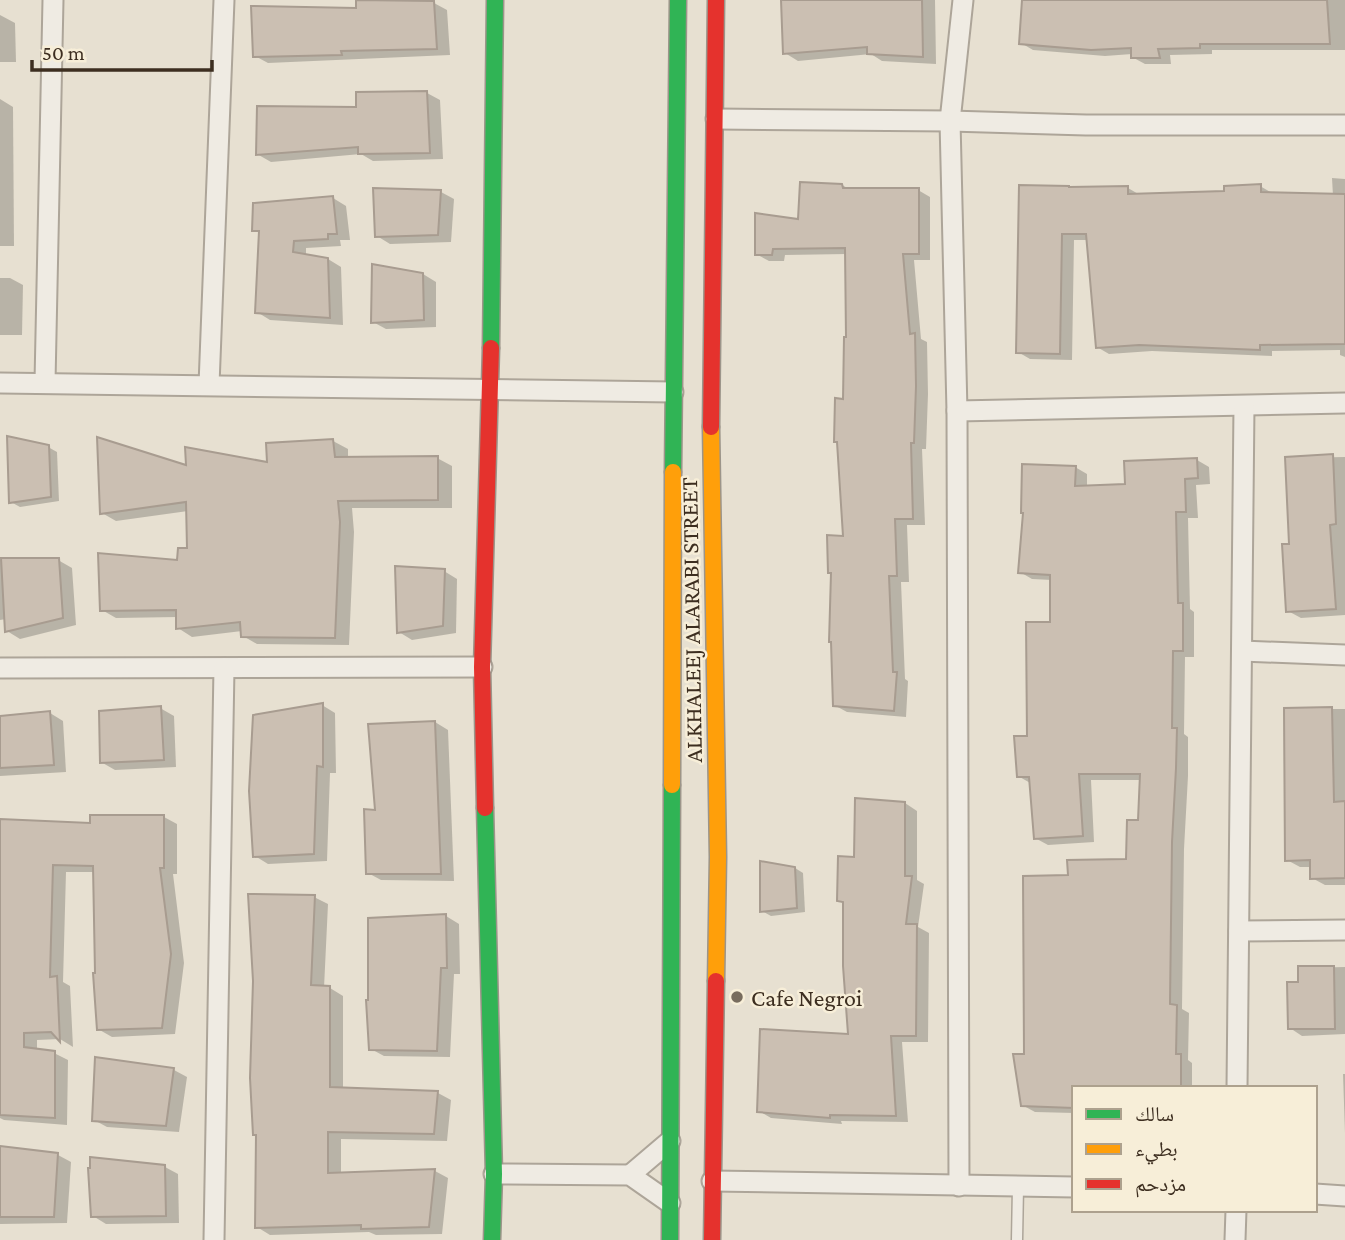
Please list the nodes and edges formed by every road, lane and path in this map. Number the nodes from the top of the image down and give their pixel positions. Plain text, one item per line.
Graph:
1 (53, 0) edge
2 (224, 0) edge
3 (495, 0) edge
4 (678, 0) edge
5 (716, 0) edge
6 (963, 0) edge
7 (716, 120) junction
8 (950, 121) junction
9 (1345, 125) edge
10 (45, 382) junction
11 (0, 383) edge
12 (209, 385) junction
13 (491, 389) junction
14 (673, 392) junction
15 (1345, 403) edge
16 (1244, 406) junction
17 (957, 411) junction
18 (1241, 651) junction
19 (1345, 655) edge
20 (482, 667) junction
21 (0, 668) edge
22 (224, 668) junction
23 (1345, 930) edge
24 (1239, 931) junction
25 (1237, 1086) edge
26 (670, 1141) junction
27 (494, 1174) junction
28 (630, 1175) junction
29 (712, 1181) junction
30 (959, 1186) junction
31 (1018, 1186) junction
32 (1072, 1187) edge
33 (1317, 1194) edge
34 (1345, 1196) edge
35 (670, 1203) junction
36 (1236, 1212) edge
37 (214, 1240) edge
38 (492, 1240) edge
39 (670, 1240) edge
40 (712, 1240) edge
41 (1017, 1240) edge
42 (1235, 1240) edge

1 - 10 street
2 - 12 street
3 - 13 main road
4 - 14 main road, ALKHALEEJ ALARABI STREET
5 - 7 main road, ALKHALEEJ ALARABI STREET
6 - 8 street
7 - 8 street
7 - 29 main road, ALKHALEEJ ALARABI STREET
8 - 9 street
8 - 17 street
10 - 11 street
10 - 12 street
12 - 13 street
13 - 14 street
13 - 20 main road
14 - 26 main road, ALKHALEEJ ALARABI STREET
15 - 16 street
16 - 17 street
16 - 18 street
17 - 30 street
18 - 19 street
18 - 24 street
20 - 22 street
20 - 27 main road
21 - 22 street
22 - 37 street
23 - 24 street
24 - 25 street
26 - 28 street
26 - 35 main road, ALKHALEEJ ALARABI STREET
27 - 28 street
27 - 38 main road
28 - 35 street
29 - 30 street
29 - 40 main road, ALKHALEEJ ALARABI STREET
30 - 31 street
31 - 32 street
31 - 41 lane
33 - 34 street
35 - 39 main road, ALKHALEEJ ALARABI STREET
36 - 42 street

